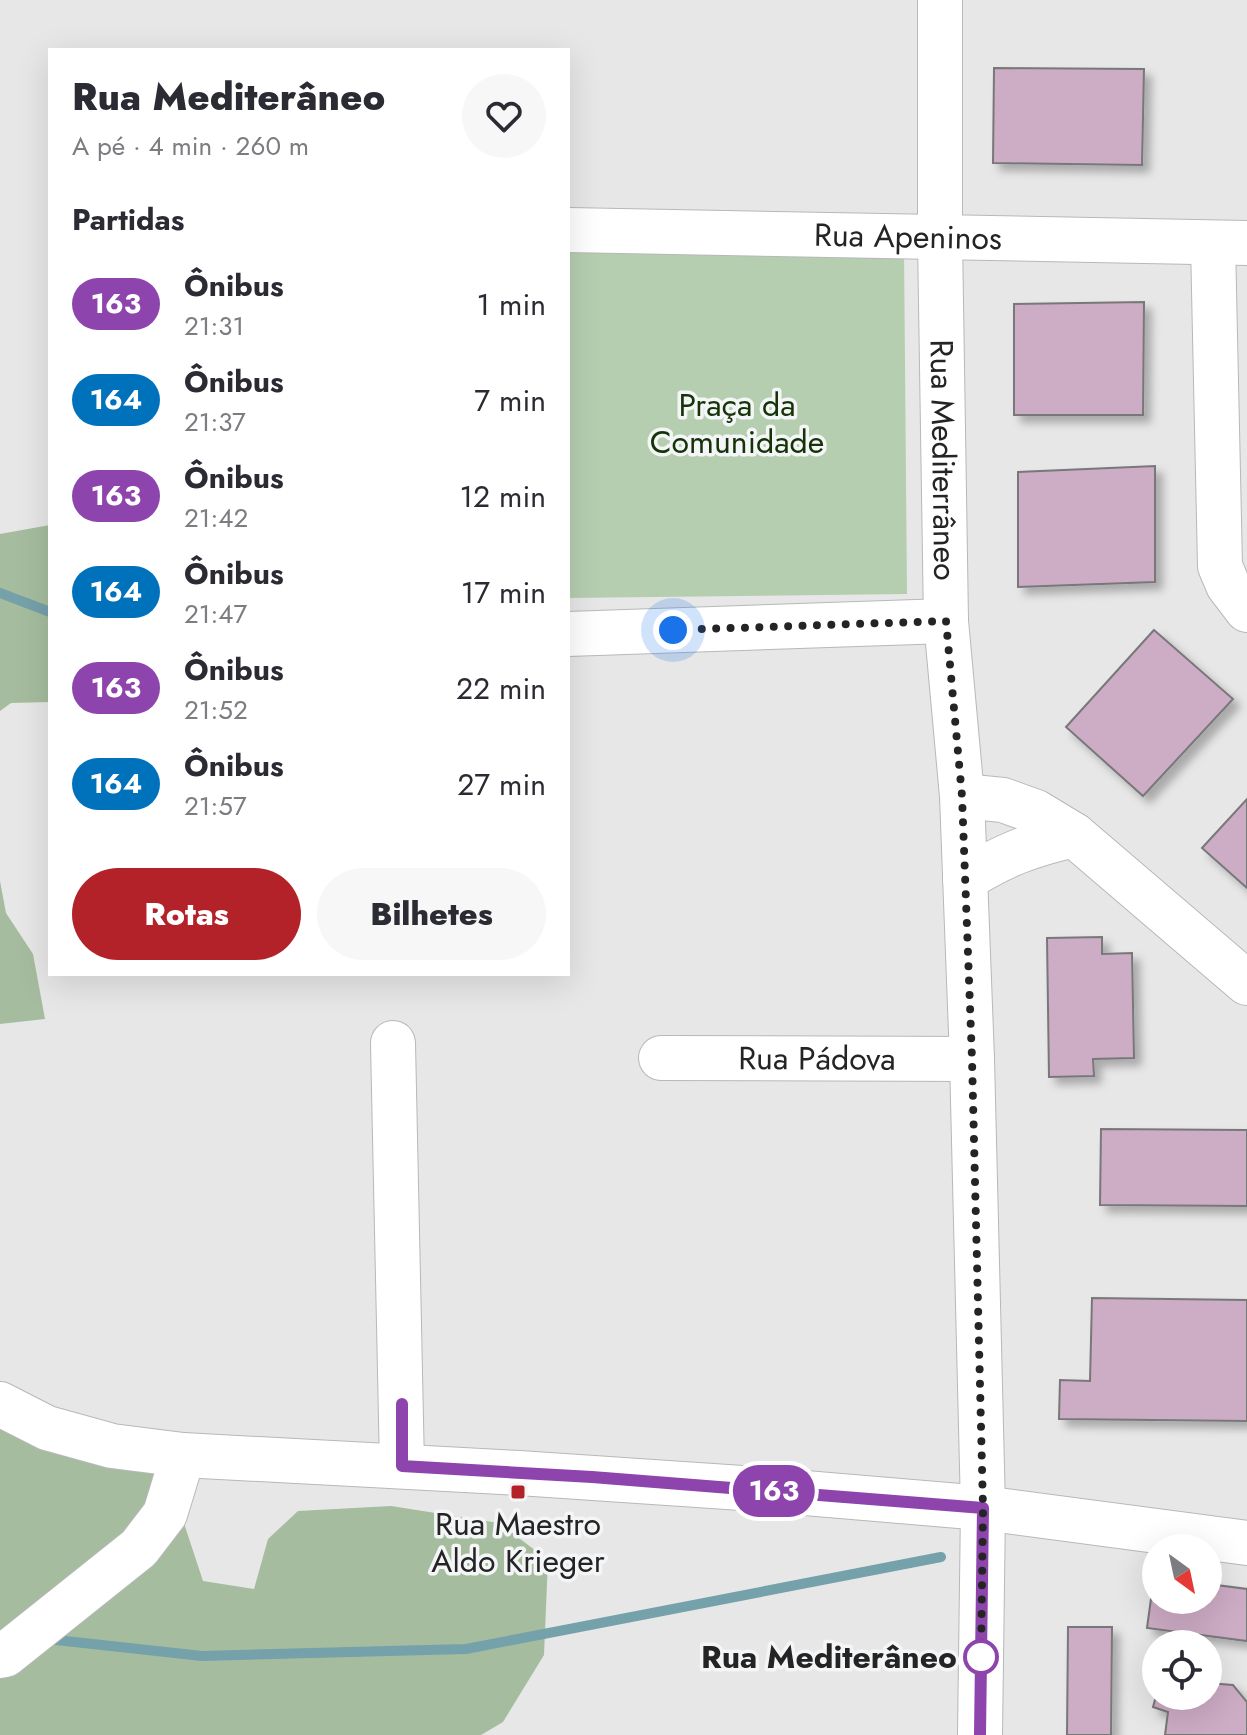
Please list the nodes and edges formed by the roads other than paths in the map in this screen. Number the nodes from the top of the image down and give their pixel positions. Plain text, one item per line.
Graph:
1 (940, 0) edge
2 (570, 230) edge
3 (940, 239) junction
4 (1230, 243) edge
5 (1247, 610) edge
6 (946, 621) junction
7 (570, 634) edge
8 (962, 796) junction
9 (1074, 835) junction
10 (965, 879) junction
11 (1247, 983) edge
12 (393, 1043) dead end
13 (661, 1058) dead end
14 (972, 1059) junction
15 (0, 1404) edge
16 (183, 1455) junction
17 (402, 1466) junction
18 (983, 1508) junction
19 (1247, 1543) edge
20 (2, 1662) edge
21 (980, 1735) edge

1 - 3 street, Rua Mediterrâneo
2 - 3 street, Rua Apeninos
3 - 4 street, Rua Apeninos
3 - 6 street, Rua Mediterrâneo
4 - 5 street
6 - 7 street
6 - 8 street, Rua Mediterrâneo
8 - 9 street
8 - 10 street, Rua Mediterrâneo
9 - 10 street
9 - 11 street
10 - 14 street, Rua Mediterrâneo
12 - 17 street
13 - 14 street, Rua Pádova
14 - 18 street, Rua Mediterrâneo
15 - 16 street
16 - 17 street
16 - 20 street
17 - 18 street
18 - 19 street
18 - 21 street, Rua Mediterrâneo

